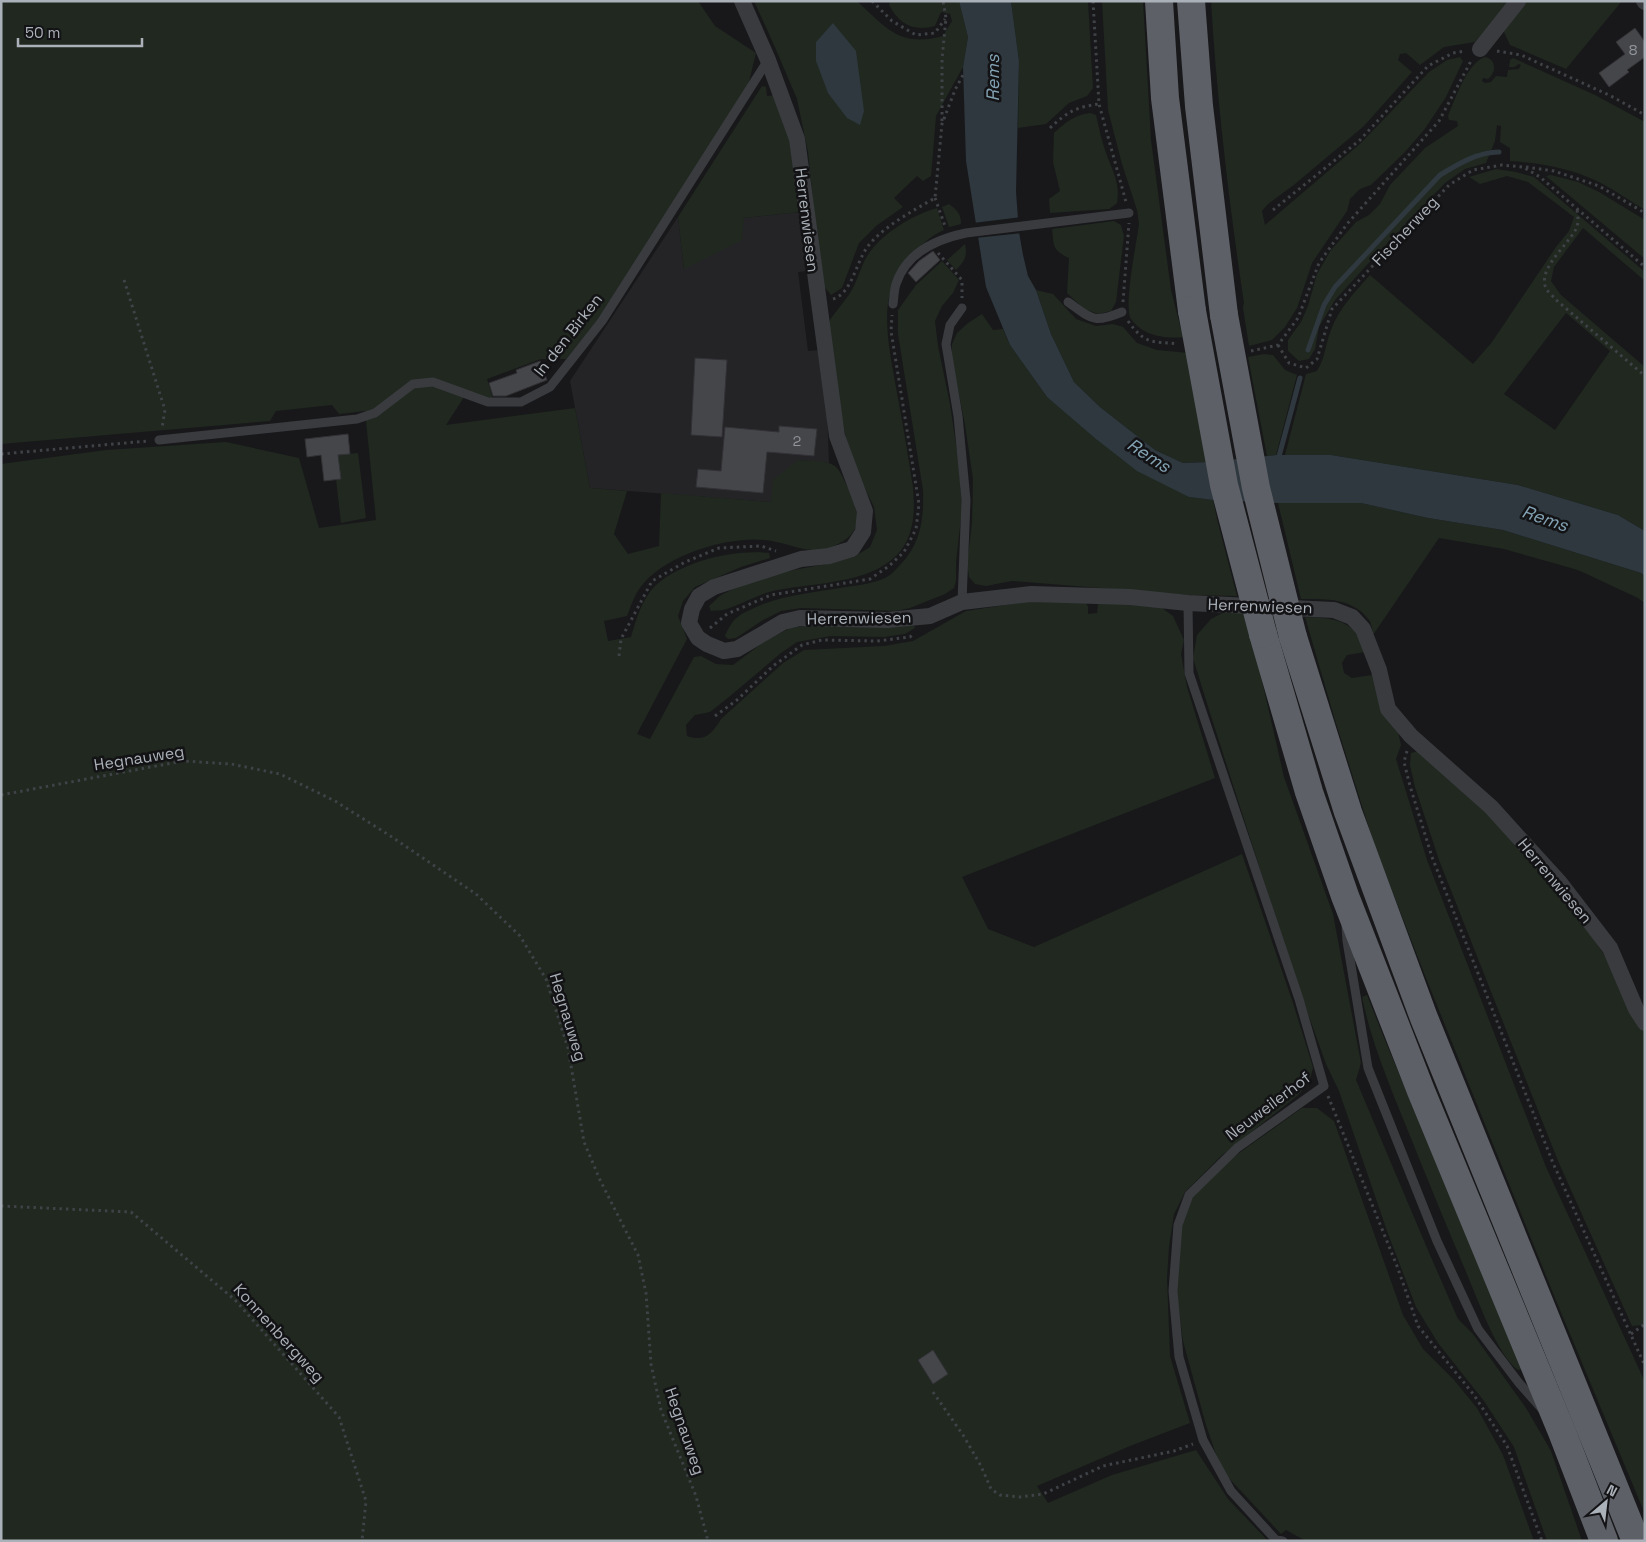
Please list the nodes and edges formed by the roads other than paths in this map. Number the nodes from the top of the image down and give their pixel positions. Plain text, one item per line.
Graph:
1 (742, 1) edge
2 (1159, 1) edge
3 (1191, 1) edge
4 (1518, 1) edge
5 (1480, 48) road end
6 (768, 60) junction
7 (1129, 213) road end
8 (1068, 302) dead end
9 (893, 304) dead end
10 (962, 308) road end
11 (1122, 312) road end
12 (159, 440) road end
13 (962, 602) junction
14 (1188, 603) junction
15 (1344, 896) junction
16 (1645, 1023) edge
17 (1562, 1432) junction
18 (1283, 1541) edge
19 (1604, 1541) edge
20 (1636, 1541) edge

1 - 6 street, Herrenwiesen
2 - 15 highway, bridge
3 - 20 highway, bridge
4 - 5 street
6 - 12 lane, In den Birken
6 - 13 street, Herrenwiesen
7 - 9 lane
8 - 11 lane
10 - 13 lane
13 - 14 street, Herrenwiesen
14 - 16 street, Herrenwiesen
14 - 18 lane, Neuweilerhof
15 - 17 highway
15 - 17 lane
17 - 19 highway

